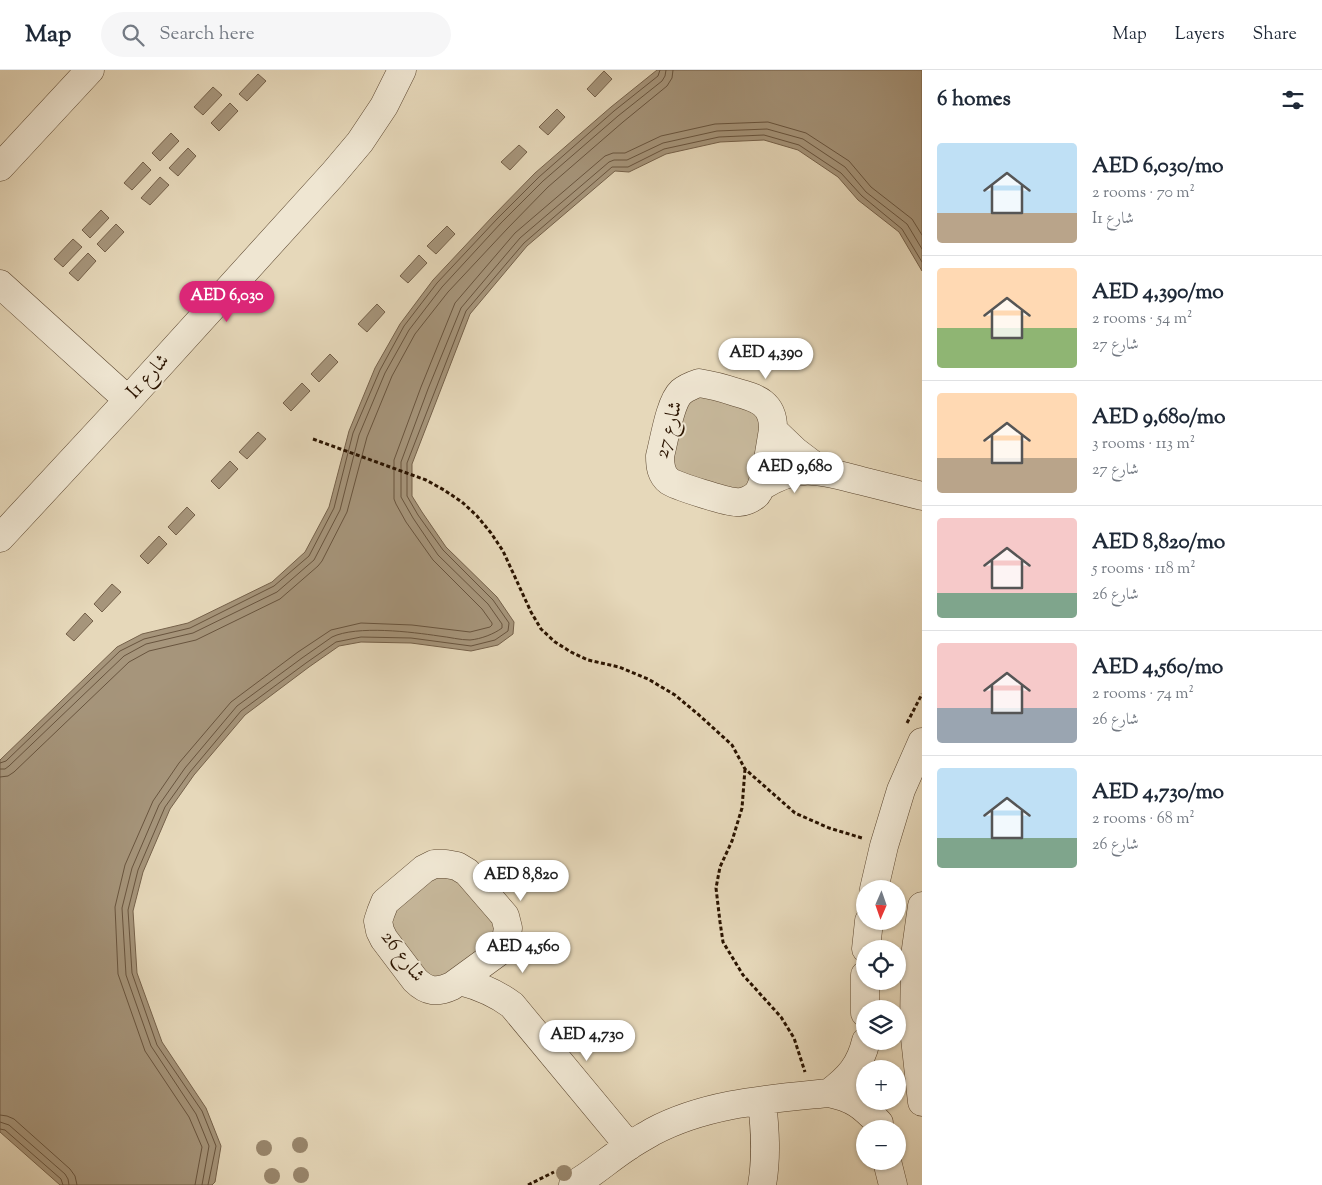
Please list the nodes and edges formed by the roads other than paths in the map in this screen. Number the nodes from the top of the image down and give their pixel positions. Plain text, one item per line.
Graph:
1 (90, 70) edge
2 (402, 70) edge
3 (0, 166) edge
4 (0, 284) edge
5 (128, 400) junction
6 (773, 430) junction
7 (820, 470) junction
8 (762, 486) junction
9 (922, 496) edge
10 (0, 538) edge
11 (913, 735) edge
12 (876, 880) edge
13 (922, 906) edge
14 (500, 950) junction
15 (460, 981) junction
16 (512, 1005) junction
17 (864, 1050) edge
18 (821, 1083) junction
19 (762, 1101) junction
20 (922, 1102) edge
21 (872, 1120) edge
22 (629, 1146) junction
23 (889, 1170) edge
24 (567, 1176) edge
25 (762, 1185) edge
26 (893, 1185) edge

1 - 3 street
2 - 5 street, I1 شارع
4 - 5 street
5 - 10 street, I1 شارع
6 - 7 street, شارع 27
6 - 8 street, شارع 27
6 - 8 street, شارع 27
7 - 8 street, شارع 27
7 - 9 street, شارع 27
11 - 12 street
13 - 20 street
14 - 15 street, شارع 26
14 - 15 street, شارع 26
14 - 16 street, شارع 26
15 - 16 street, شارع 26
16 - 22 street, شارع 26
17 - 18 street
18 - 19 street
18 - 21 street
19 - 22 street
19 - 25 street
22 - 24 street
23 - 26 street

